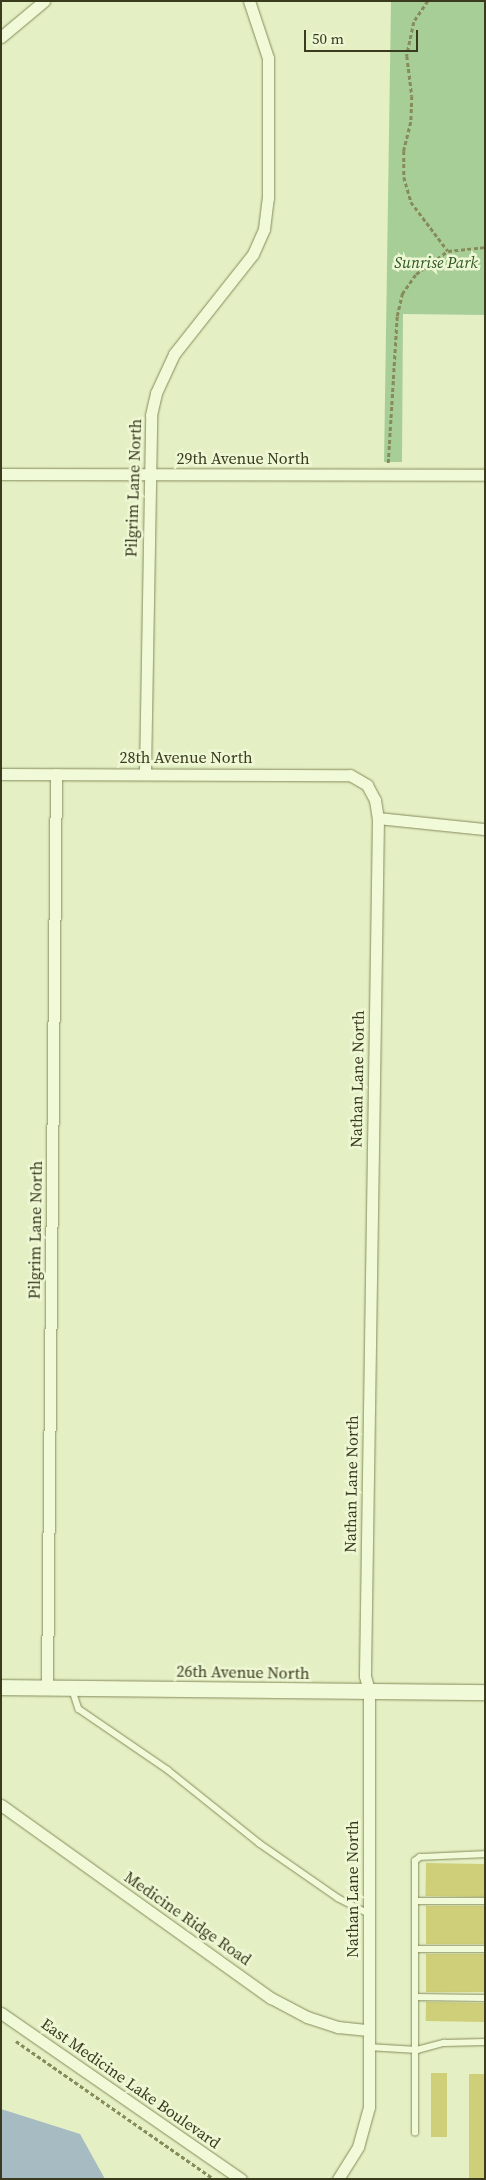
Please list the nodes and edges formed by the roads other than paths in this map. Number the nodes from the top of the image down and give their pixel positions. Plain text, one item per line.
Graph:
1 (44, 1) edge
2 (249, 1) edge
3 (1, 36) edge
4 (1, 474) edge
5 (148, 474) junction
6 (485, 475) edge
7 (145, 773) junction
8 (1, 774) edge
9 (56, 774) junction
10 (367, 785) joint
11 (378, 818) junction
12 (485, 829) edge
13 (1, 1687) edge
14 (47, 1688) junction
15 (72, 1688) junction
16 (368, 1691) junction
17 (485, 1692) edge
18 (1, 1805) edge
19 (485, 1854) edge
20 (415, 1901) junction
21 (485, 1901) edge
22 (369, 1914) junction
23 (415, 1949) junction
24 (485, 1949) edge
25 (415, 1997) junction
26 (485, 1998) edge
27 (1, 2013) edge
28 (368, 2030) junction
29 (485, 2042) edge
30 (368, 2047) junction
31 (417, 2050) junction
32 (415, 2133) dead end
33 (242, 2179) edge
34 (338, 2179) edge

1 - 3 street
2 - 5 street, Pilgrim Lane North
4 - 5 street, 29th Avenue North
5 - 6 street, 29th Avenue North
5 - 7 street, Pilgrim Lane North
7 - 9 street, 28th Avenue North
7 - 10 street, 28th Avenue North
8 - 9 street, 28th Avenue North
9 - 14 street, Pilgrim Lane North
10 - 11 street, Nathan Lane North
11 - 12 street
11 - 16 street, Nathan Lane North
13 - 14 street, 26th Avenue North
14 - 15 street, 26th Avenue North
15 - 16 street, 26th Avenue North
15 - 22 lane
16 - 17 street, 26th Avenue North
16 - 22 street, Nathan Lane North
18 - 28 street, Medicine Ridge Road
19 - 20 lane
20 - 21 lane
20 - 23 lane
22 - 28 street, Nathan Lane North
23 - 24 lane
23 - 25 lane
25 - 26 lane
25 - 31 lane
27 - 33 street, East Medicine Lake Boulevard
28 - 30 street, Nathan Lane North
29 - 31 lane
30 - 31 lane
30 - 34 street, Nathan Lane North
31 - 32 lane

